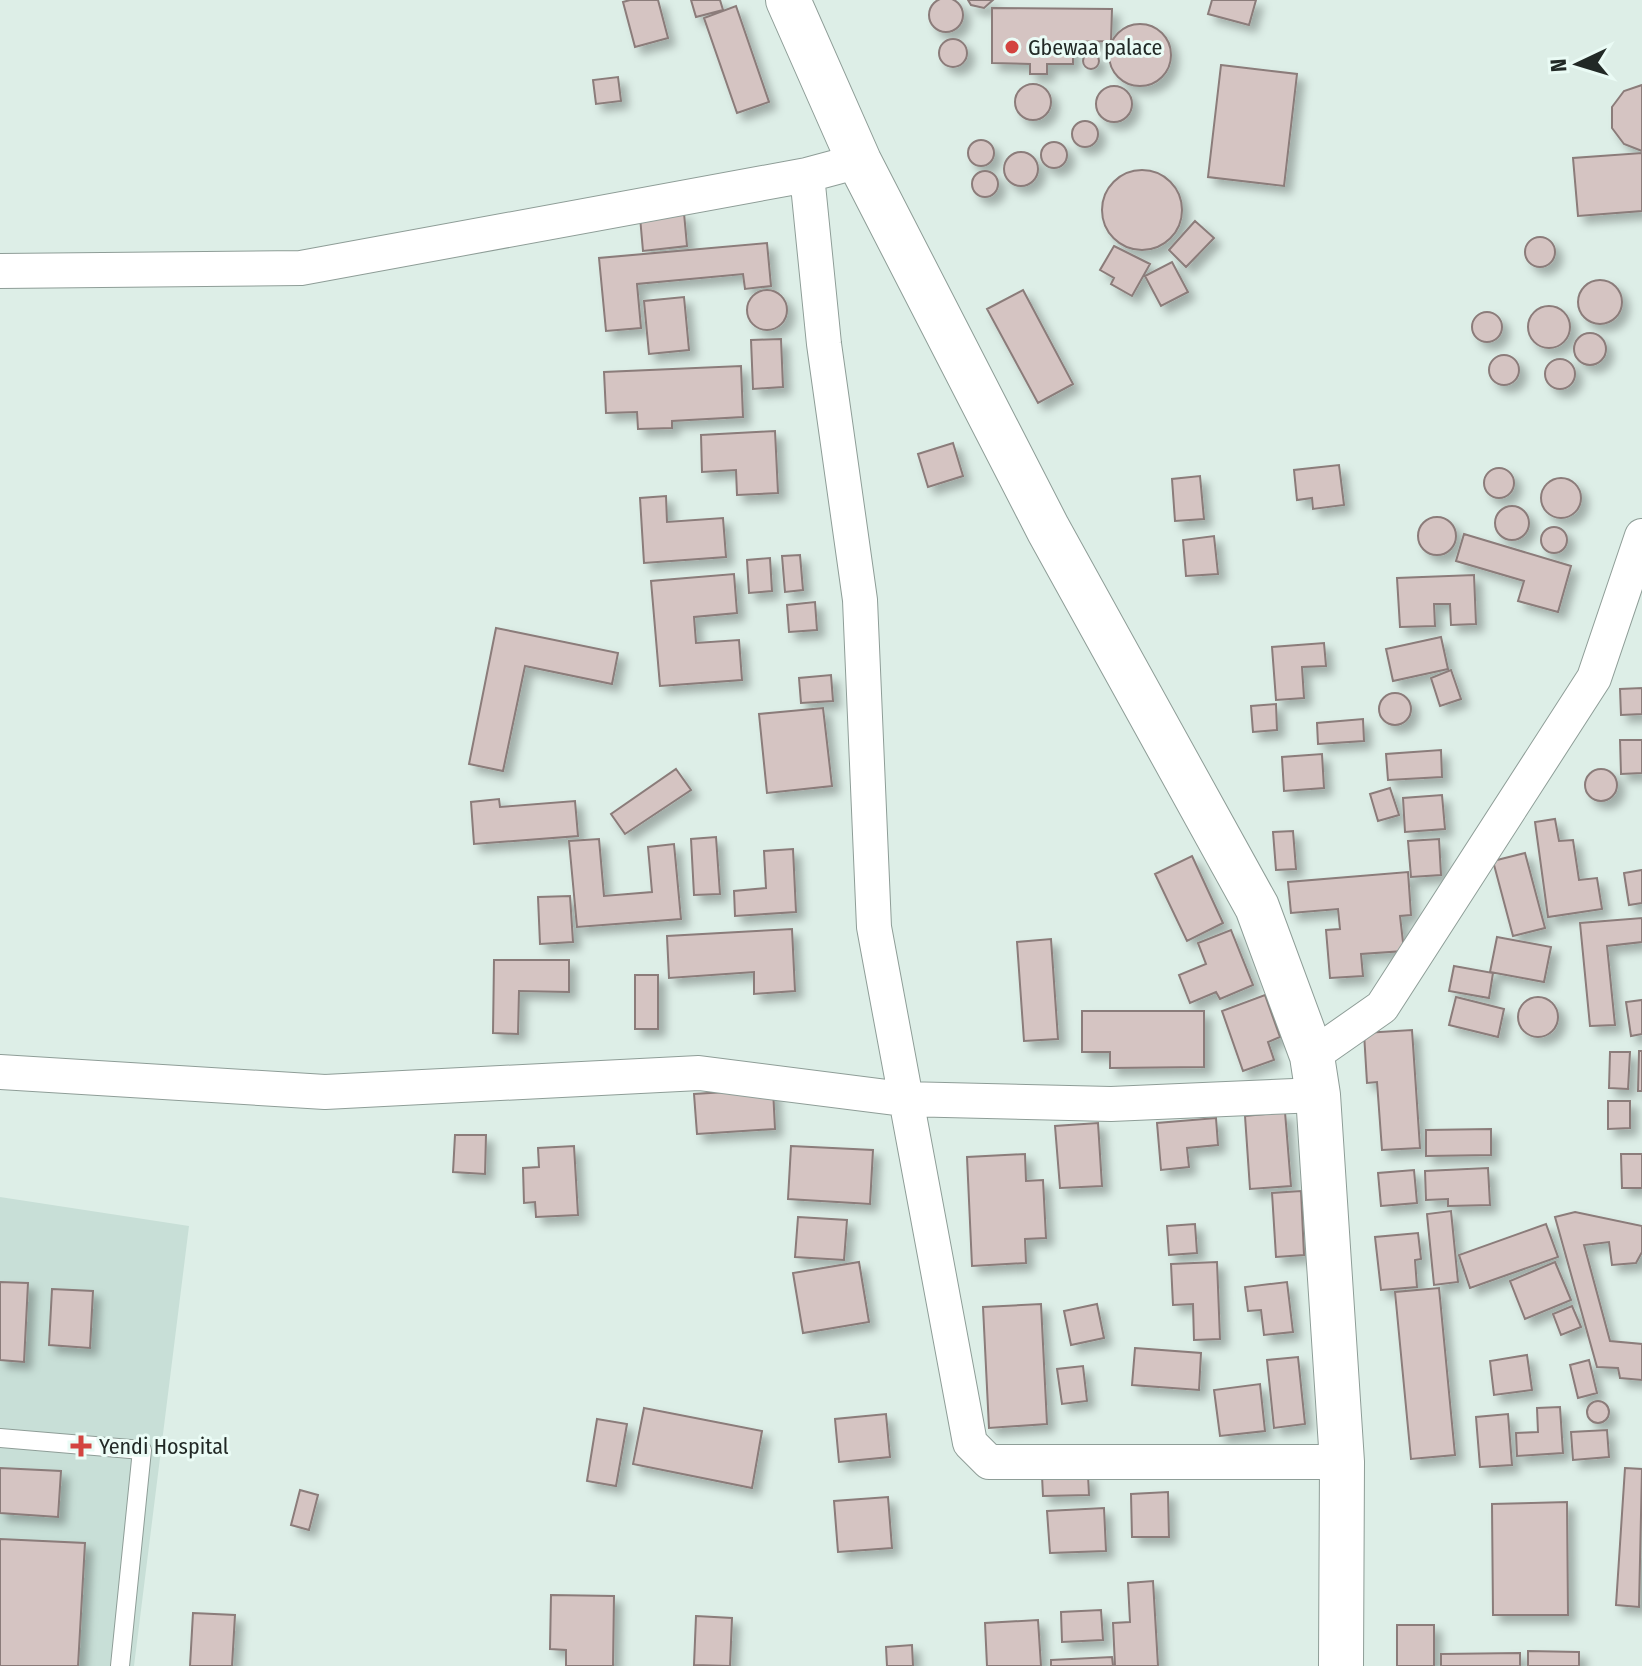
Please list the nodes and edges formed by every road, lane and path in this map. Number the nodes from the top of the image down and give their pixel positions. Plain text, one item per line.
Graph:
1 (788, 0) edge
2 (859, 161) junction
3 (807, 175) junction
4 (0, 271) edge
5 (1642, 536) edge
6 (0, 1072) edge
7 (1315, 1075) junction
8 (903, 1099) junction
9 (0, 1438) edge
10 (1342, 1462) junction
11 (120, 1666) edge
12 (1341, 1666) edge

1 - 2 main road
2 - 3 street
2 - 7 main road
3 - 4 street
3 - 8 street
5 - 7 street
6 - 8 street
7 - 8 street
7 - 10 main road
8 - 10 street
9 - 11 lane
10 - 12 main road

